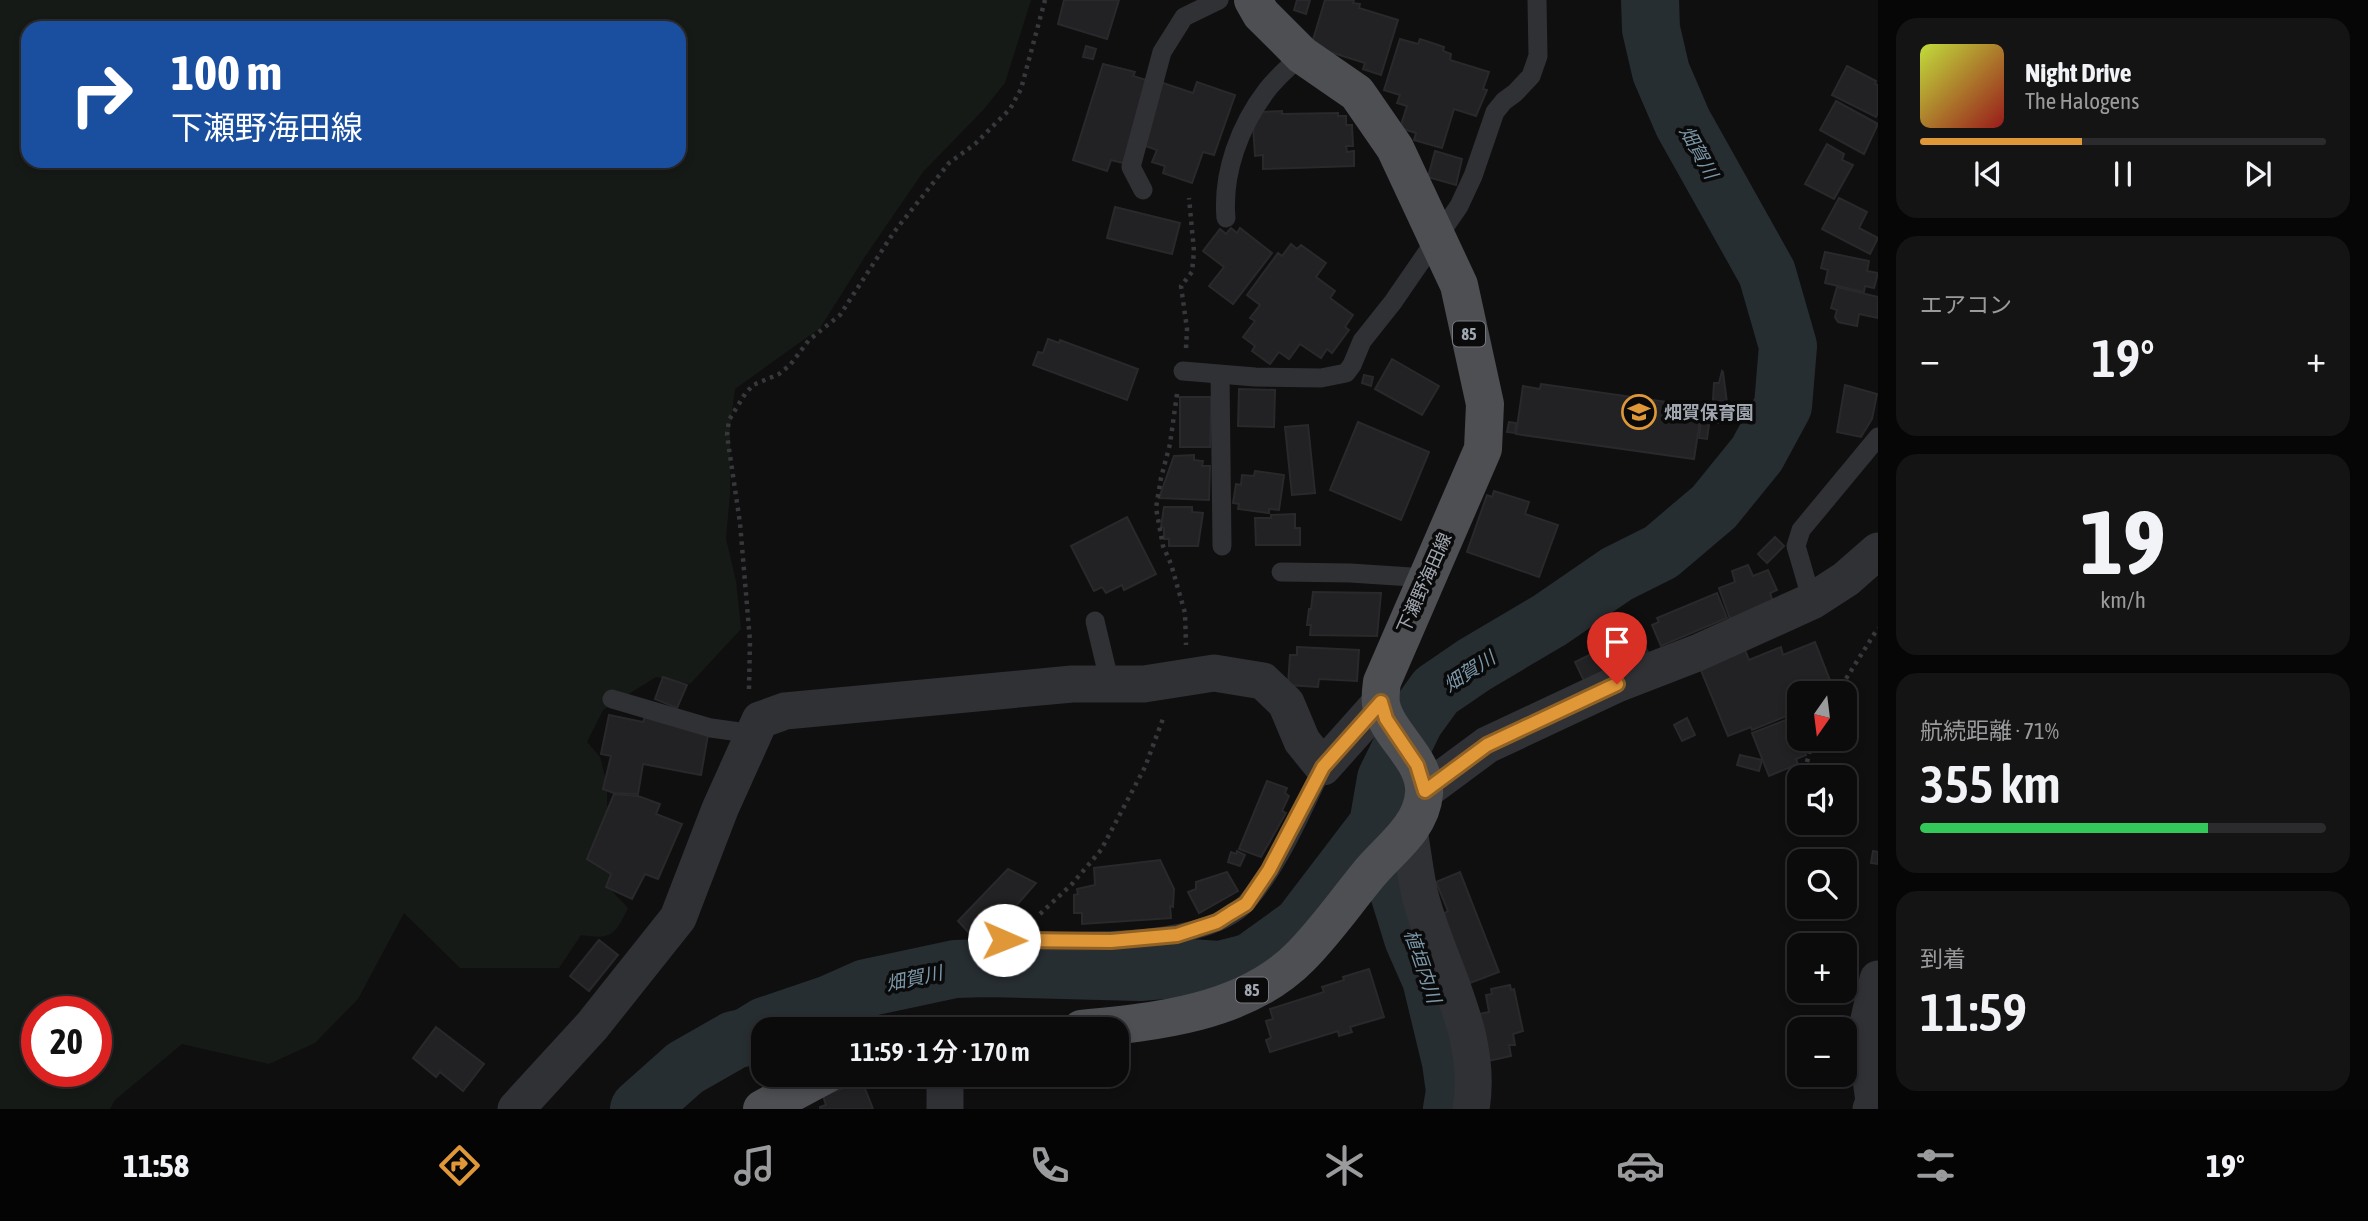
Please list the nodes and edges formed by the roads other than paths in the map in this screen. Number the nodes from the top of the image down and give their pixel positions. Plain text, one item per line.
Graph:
1 (1219, 0) edge
2 (1253, 0) edge
3 (1537, 0) edge
4 (1302, 55) junction
5 (1143, 190) dead end
6 (1226, 218) dead end
7 (1438, 237) junction
8 (1183, 371) road end
9 (1220, 375) junction
10 (1878, 437) edge
11 (1222, 546) dead end
12 (1878, 551) edge
13 (1281, 572) dead end
14 (1427, 578) junction
15 (1812, 601) junction
16 (1095, 621) dead end
17 (1110, 684) junction
18 (612, 699) dead end
19 (1383, 710) junction
20 (757, 727) junction
21 (1323, 767) junction
22 (1421, 778) junction
23 (1393, 848) junction
24 (1004, 940) dead end
25 (1878, 979) edge
26 (1129, 1024) edge
27 (803, 1087) edge
28 (945, 1087) edge
29 (516, 1109) edge
30 (762, 1109) edge
31 (945, 1109) edge
32 (1471, 1109) edge
33 (1871, 1109) edge

1 - 5 lane
2 - 4 main road, 下瀬野海田線 / 85
3 - 7 lane
4 - 6 lane
4 - 7 main road, 下瀬野海田線 / 85
7 - 9 lane
7 - 14 main road, 下瀬野海田線 / 85
8 - 9 lane
9 - 11 lane
10 - 15 lane
12 - 15 street
13 - 14 lane
14 - 19 main road, 下瀬野海田線 / 85
15 - 22 street
16 - 17 lane
17 - 20 street
17 - 21 street
18 - 20 lane
19 - 21 street
19 - 22 main road
20 - 29 street
21 - 24 lane
22 - 23 main road, 85
23 - 26 main road, 85
23 - 32 street
25 - 33 street
27 - 30 main road
28 - 31 street

